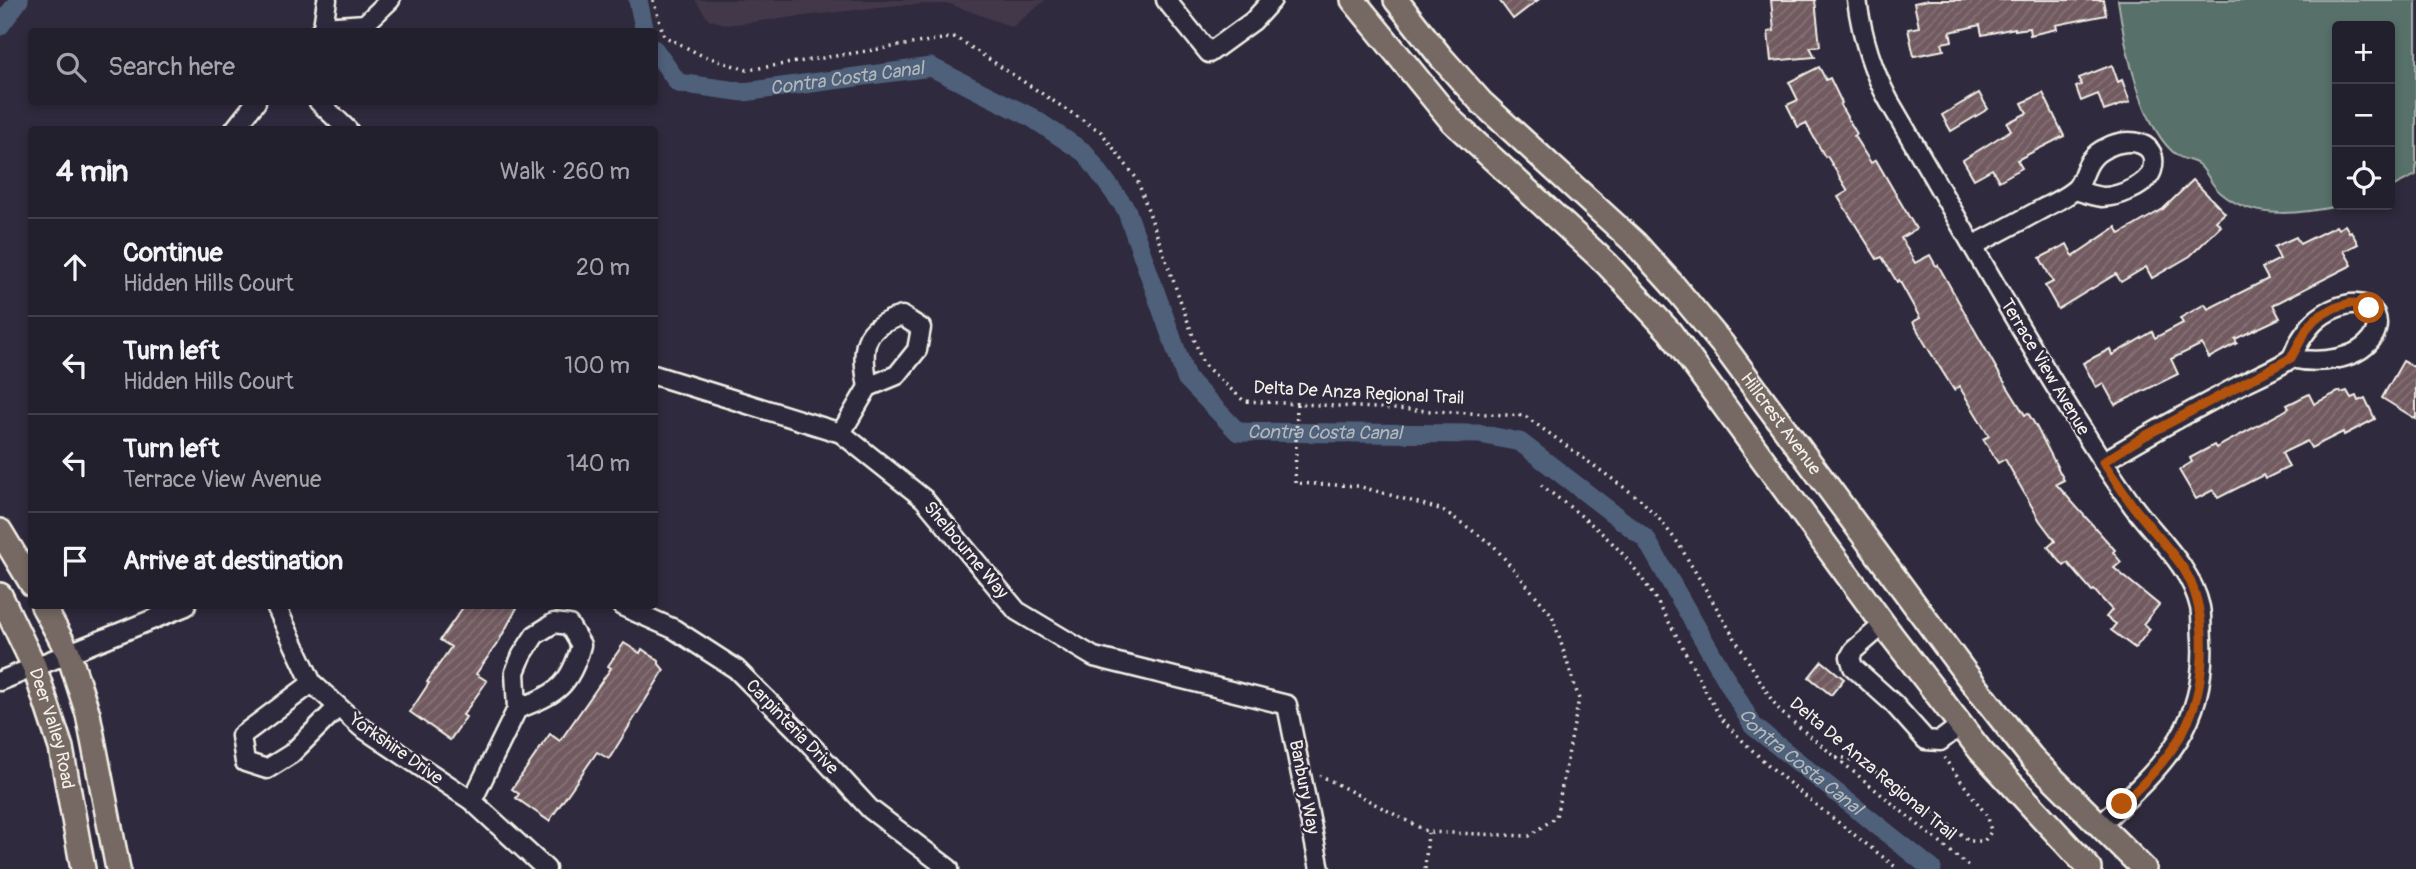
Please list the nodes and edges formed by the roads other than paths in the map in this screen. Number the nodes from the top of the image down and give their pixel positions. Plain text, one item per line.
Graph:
1 (327, 0) edge
2 (390, 0) edge
3 (1166, 0) edge
4 (1272, 0) edge
5 (1353, 0) edge
6 (1396, 0) edge
7 (1857, 0) edge
8 (321, 28) edge
9 (330, 28) edge
10 (254, 105) edge
11 (322, 105) edge
12 (237, 126) edge
13 (344, 126) edge
14 (2077, 190) dead end
15 (1974, 246) junction
16 (2291, 358) junction
17 (658, 377) edge
18 (868, 387) dead end
19 (841, 433) junction
20 (2103, 462) junction
21 (0, 531) edge
22 (28, 577) edge
23 (0, 595) edge
24 (45, 609) edge
25 (178, 609) edge
26 (277, 609) edge
27 (629, 609) edge
28 (1884, 624) junction
29 (68, 652) junction
30 (34, 666) junction
31 (0, 681) edge
32 (312, 684) junction
33 (1287, 705) joint
34 (338, 706) junction
35 (517, 709) junction
36 (1961, 725) junction
37 (472, 801) junction
38 (2099, 826) junction
39 (83, 869) edge
40 (118, 869) edge
41 (546, 869) edge
42 (948, 869) edge
43 (1320, 869) edge
44 (2090, 869) edge
45 (2144, 869) edge

1 - 8 street
2 - 9 street
3 - 4 street
5 - 28 main road, Hillcrest Avenue
6 - 38 main road, Hillcrest Avenue
7 - 15 street, Terrace View Avenue
10 - 12 street
11 - 13 street
14 - 15 street
15 - 20 street, Terrace View Avenue
16 - 16 street
16 - 20 street
17 - 19 street, Shelbourne Way
18 - 19 street
19 - 33 street, Shelbourne Way
20 - 38 street, Terrace View Avenue
21 - 22 main road
23 - 30 main road, Deer Valley Road
24 - 29 main road, Deer Valley Road
25 - 29 street
26 - 32 street, Yorkshire Drive
27 - 42 street, Carpinteria Drive
28 - 36 main road, Hillcrest Avenue
28 - 36 street
29 - 30 street
29 - 40 main road, Deer Valley Road
30 - 31 street
30 - 39 main road, Deer Valley Road
32 - 34 street, Yorkshire Drive
32 - 34 street
33 - 43 street, Banbury Way
34 - 37 street, Yorkshire Drive
35 - 35 street
35 - 37 street
36 - 44 main road, Hillcrest Avenue
37 - 41 street, Yorkshire Drive
38 - 45 main road, Hillcrest Avenue

